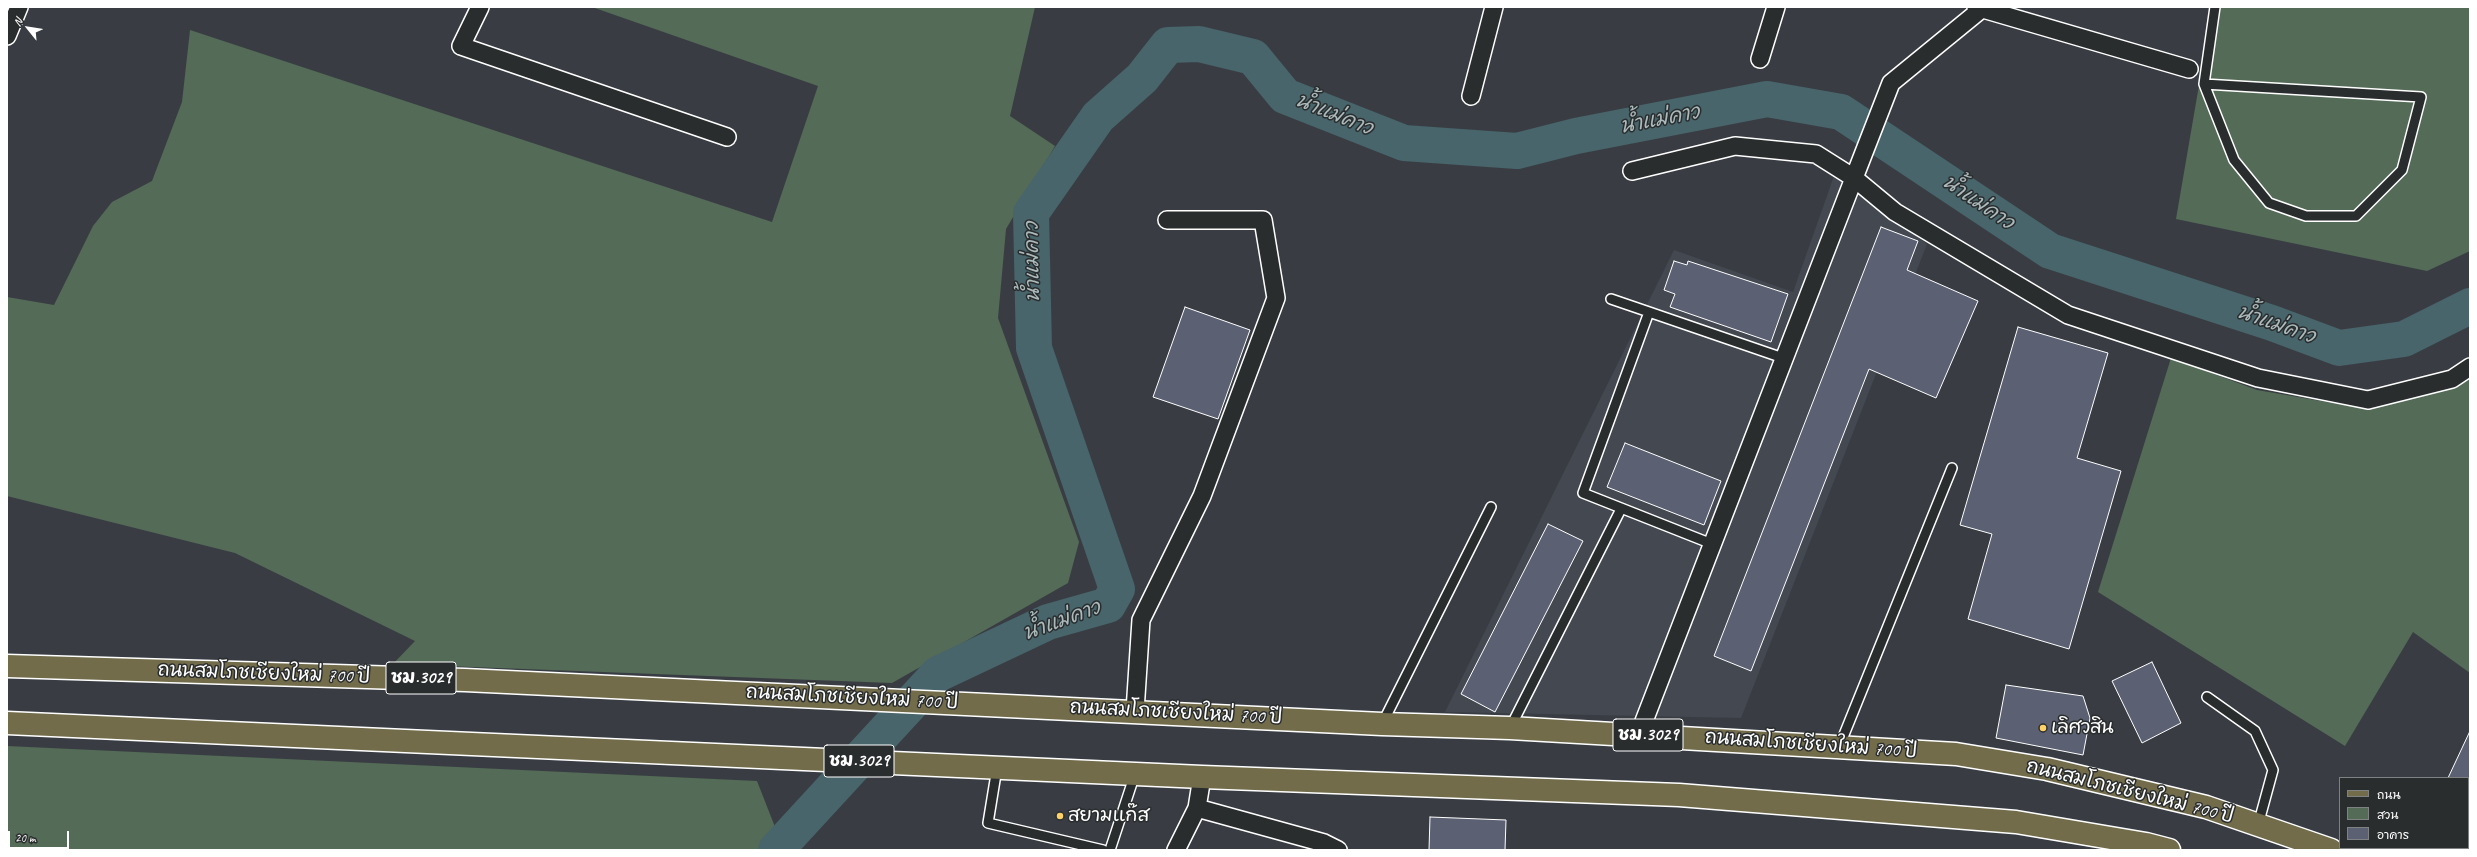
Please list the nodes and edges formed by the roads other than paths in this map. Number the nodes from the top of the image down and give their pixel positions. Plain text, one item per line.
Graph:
1 (19, 7) edge
2 (480, 7) edge
3 (1494, 7) edge
4 (1776, 7) edge
5 (2215, 7) edge
6 (1981, 8) edge
7 (7, 36) edge
8 (1760, 59) dead end
9 (2189, 69) dead end
10 (2204, 84) junction
11 (1471, 96) dead end
12 (727, 136) dead end
13 (1632, 171) dead end
14 (1854, 178) junction
15 (1167, 220) dead end
16 (1611, 299) dead end
17 (1649, 312) junction
18 (1783, 358) junction
19 (2470, 367) edge
20 (1952, 468) dead end
21 (1491, 506) dead end
22 (1622, 509) junction
23 (1712, 544) junction
24 (7, 666) edge
25 (2208, 697) dead end
26 (1135, 711) junction
27 (7, 723) edge
28 (1382, 724) junction
29 (1510, 728) junction
30 (1639, 734) junction
31 (1839, 747) junction
32 (997, 768) junction
33 (1136, 774) junction
34 (1202, 778) junction
35 (1197, 808) junction
36 (2258, 825) junction
37 (2145, 847) edge
38 (1103, 850) edge
39 (1110, 850) edge
40 (1176, 850) edge
41 (1338, 850) edge
42 (2169, 850) edge
43 (2331, 850) edge

1 - 7 street
2 - 12 street
3 - 11 street
4 - 8 street
5 - 10 lane
6 - 9 street
6 - 14 street
10 - 10 lane
13 - 14 street
14 - 18 street
14 - 19 street
15 - 26 street
16 - 17 lane
17 - 18 lane
17 - 22 lane
18 - 23 street
20 - 31 lane
21 - 28 lane
22 - 23 lane
22 - 29 lane
23 - 30 street
24 - 26 main road, ถนนสมโภชเชียงใหม่ 700 ปี / ชม.3029
25 - 36 lane
26 - 28 main road, ถนนสมโภชเชียงใหม่ 700 ปี / ชม.3029
27 - 32 main road, ชม.3029
28 - 29 main road, ถนนสมโภชเชียงใหม่ 700 ปี / ชม.3029
29 - 30 main road, ถนนสมโภชเชียงใหม่ 700 ปี / ชม.3029
30 - 31 main road, ถนนสมโภชเชียงใหม่ 700 ปี / ชม.3029
31 - 36 main road, ถนนสมโภชเชียงใหม่ 700 ปี / ชม.3029
32 - 33 main road, ชม.3029
32 - 38 lane
33 - 34 main road, ชม.3029
33 - 39 lane
34 - 35 street
34 - 37 main road, ชม.3029
35 - 40 street
35 - 41 street
36 - 43 main road, ถนนสมโภชเชียงใหม่ 700 ปี / ชม.3029
37 - 42 main road, ชม.3029

